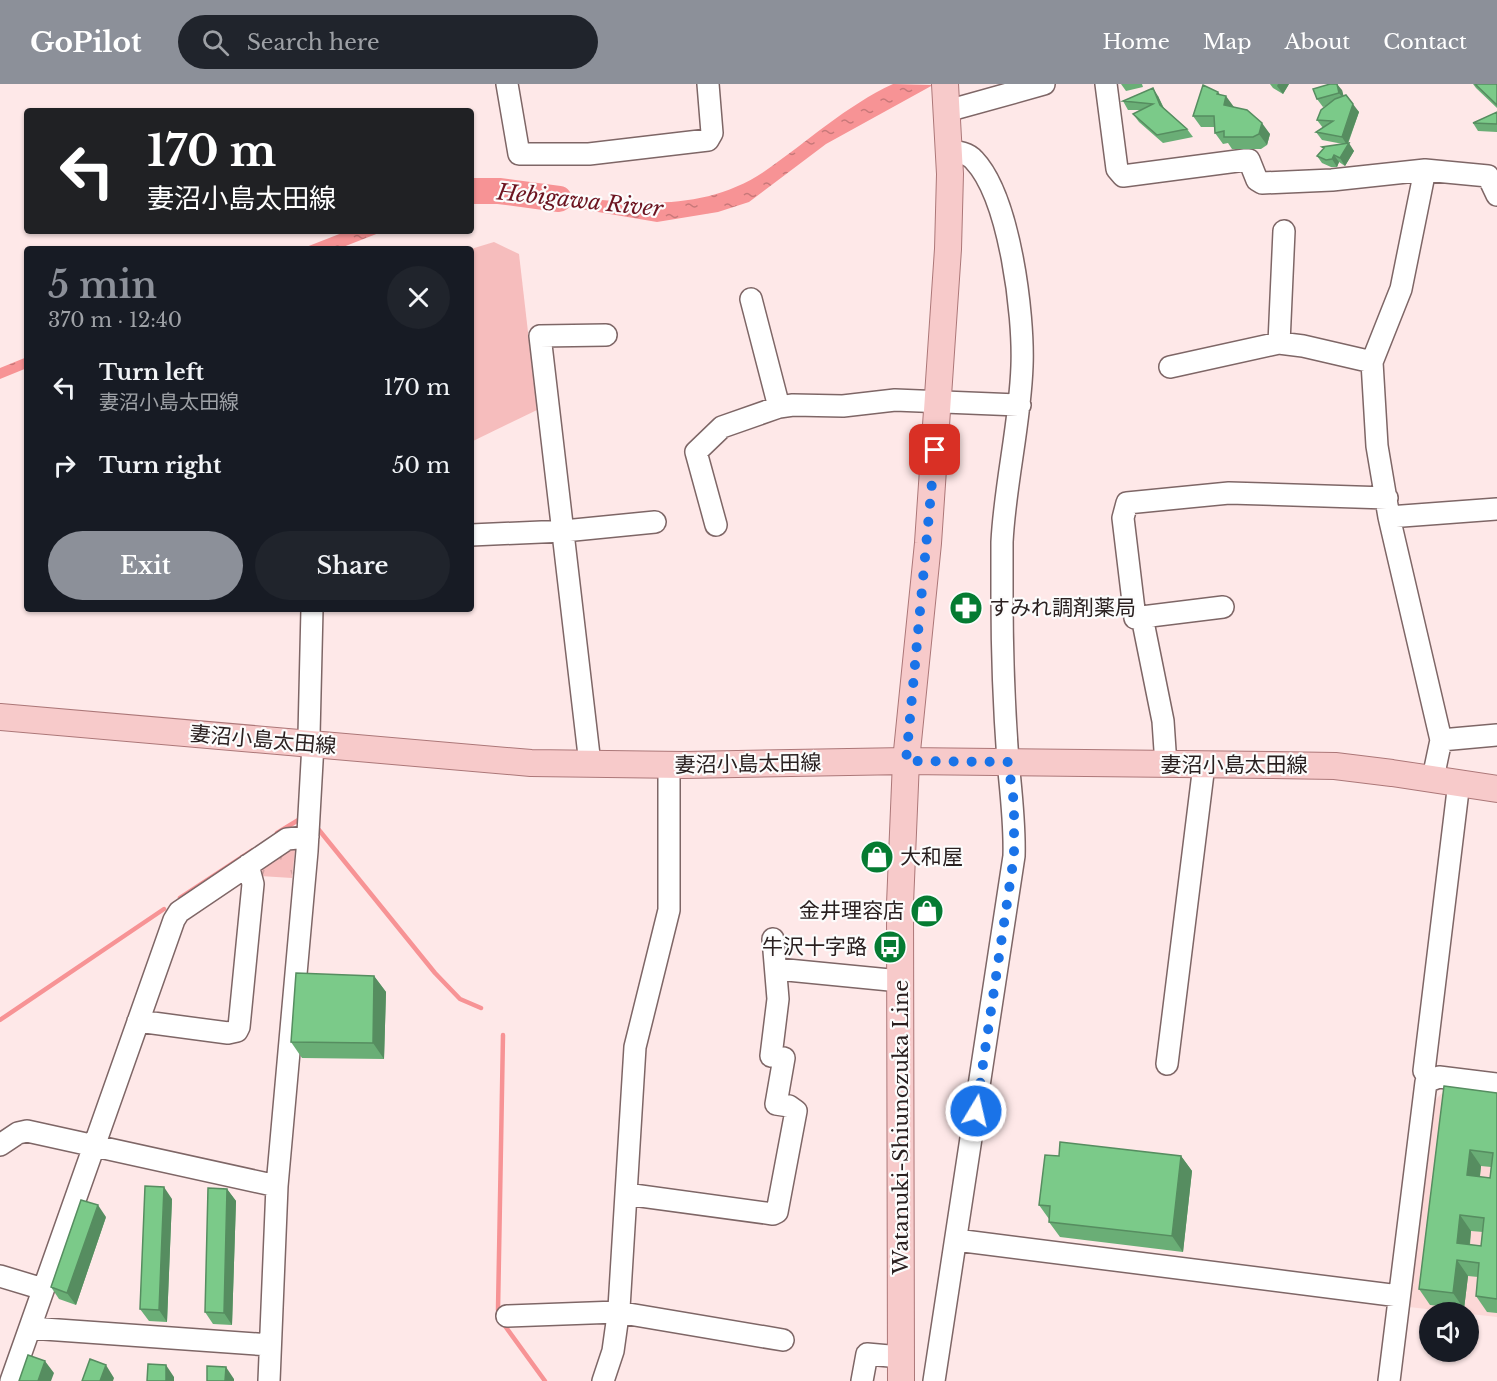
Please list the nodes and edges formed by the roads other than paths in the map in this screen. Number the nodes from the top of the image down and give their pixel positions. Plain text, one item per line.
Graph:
1 (507, 84) edge
2 (708, 84) edge
3 (1044, 84) edge
4 (1106, 84) edge
5 (946, 97) edge
6 (950, 151) junction
7 (1425, 170) junction
8 (1497, 195) edge
9 (1284, 231) dead end
10 (751, 299) dead end
11 (606, 335) dead end
12 (1279, 343) junction
13 (1372, 362) junction
14 (1170, 367) dead end
15 (939, 404) junction
16 (1020, 405) junction
17 (779, 407) junction
18 (1388, 508) junction
19 (1497, 509) edge
20 (655, 522) dead end
21 (716, 525) dead end
22 (564, 531) junction
23 (474, 535) edge
24 (1223, 607) dead end
25 (312, 612) edge
26 (1142, 617) junction
27 (0, 717) edge
28 (1497, 735) edge
29 (1441, 740) junction
30 (313, 744) junction
31 (906, 761) junction
32 (1008, 762) junction
33 (590, 764) junction
34 (669, 765) junction
35 (1166, 765) junction
36 (1204, 765) junction
37 (1433, 778) junction
38 (1459, 782) junction
39 (1497, 789) edge
40 (308, 837) junction
41 (248, 865) junction
42 (773, 939) dead end
43 (777, 969) junction
44 (900, 981) junction
45 (138, 1021) junction
46 (1167, 1064) dead end
47 (1430, 1079) junction
48 (1497, 1084) edge
49 (0, 1145) edge
50 (93, 1146) junction
51 (277, 1186) junction
52 (626, 1194) junction
53 (956, 1240) junction
54 (0, 1276) edge
55 (43, 1289) junction
56 (1399, 1296) junction
57 (617, 1312) junction
58 (507, 1316) dead end
59 (30, 1328) junction
60 (783, 1340) dead end
61 (270, 1345) junction
62 (901, 1369) edge
63 (11, 1381) edge
64 (269, 1381) edge
65 (603, 1381) edge
66 (862, 1381) edge
67 (934, 1381) edge
68 (1389, 1381) edge

1 - 2 street
3 - 5 street
4 - 7 street
5 - 6 main road, Watanuki-Shiunozuka Line
6 - 15 main road, Watanuki-Shiunozuka Line
6 - 16 street
7 - 8 street
7 - 13 street
9 - 12 street
10 - 17 street
11 - 22 street
12 - 13 street
12 - 14 street
13 - 18 street
15 - 16 street
15 - 17 street
15 - 31 main road, Watanuki-Shiunozuka Line
16 - 32 street
17 - 21 street
18 - 19 street
18 - 26 street
18 - 29 street
20 - 22 street
22 - 23 street
22 - 33 street
24 - 26 street
25 - 30 street
26 - 35 street
27 - 30 main road, 妻沼小島太田線
28 - 29 street
29 - 37 street
30 - 33 main road, 妻沼小島太田線
30 - 40 street
31 - 32 main road, 妻沼小島太田線
31 - 34 main road, 妻沼小島太田線
31 - 44 main road, Watanuki-Shiunozuka Line
32 - 35 main road, 妻沼小島太田線
32 - 53 street
33 - 34 main road, 妻沼小島太田線
34 - 52 street
35 - 36 main road, 妻沼小島太田線
36 - 37 main road, 妻沼小島太田線
36 - 46 street
37 - 38 main road, 妻沼小島太田線
38 - 39 main road, 妻沼小島太田線
38 - 47 street
40 - 41 street
40 - 51 street
41 - 45 street
41 - 45 street
42 - 43 street
43 - 44 street
43 - 52 street
44 - 62 main road, Watanuki-Shiunozuka Line
45 - 50 street
47 - 48 street
47 - 56 street
49 - 50 street
50 - 51 street
50 - 55 street
51 - 61 street
52 - 57 street
53 - 56 street
53 - 67 street
54 - 55 street
55 - 59 street
56 - 68 street
57 - 58 street
57 - 60 street
57 - 65 street
59 - 61 street
59 - 63 street
61 - 64 street
62 - 66 street

